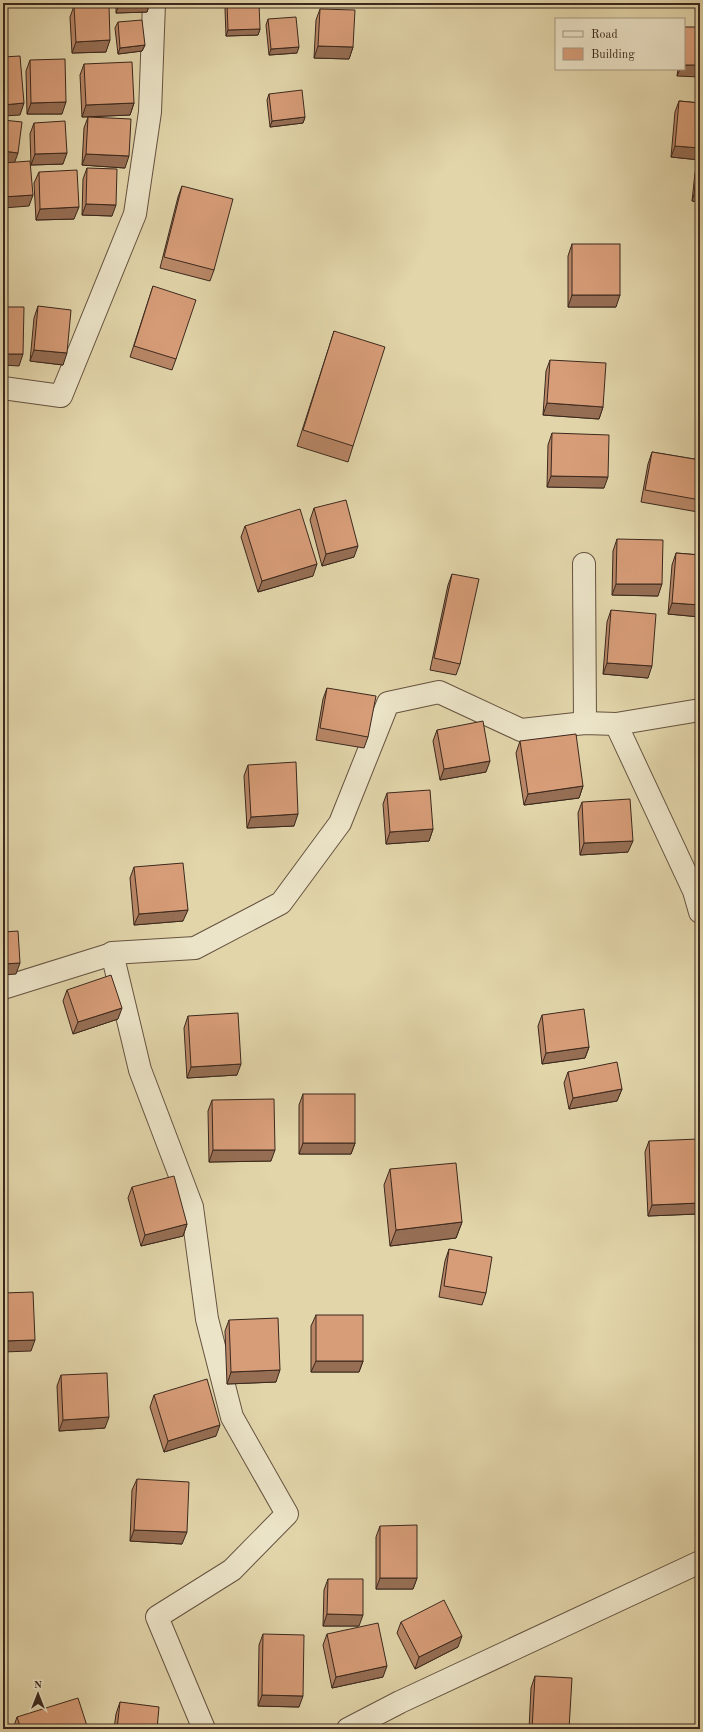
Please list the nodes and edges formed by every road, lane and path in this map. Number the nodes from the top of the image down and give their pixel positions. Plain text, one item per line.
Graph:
1 (154, 3) edge
2 (3, 388) edge
3 (584, 564) dead end
4 (700, 710) edge
5 (585, 723) junction
6 (616, 724) junction
7 (700, 912) edge
8 (112, 954) junction
9 (3, 988) edge
10 (700, 1562) edge
11 (204, 1729) edge
12 (348, 1729) edge

1 - 2 street
3 - 5 street
4 - 6 street
5 - 6 street
5 - 8 street
6 - 7 street
8 - 9 street
8 - 11 street
10 - 12 street

